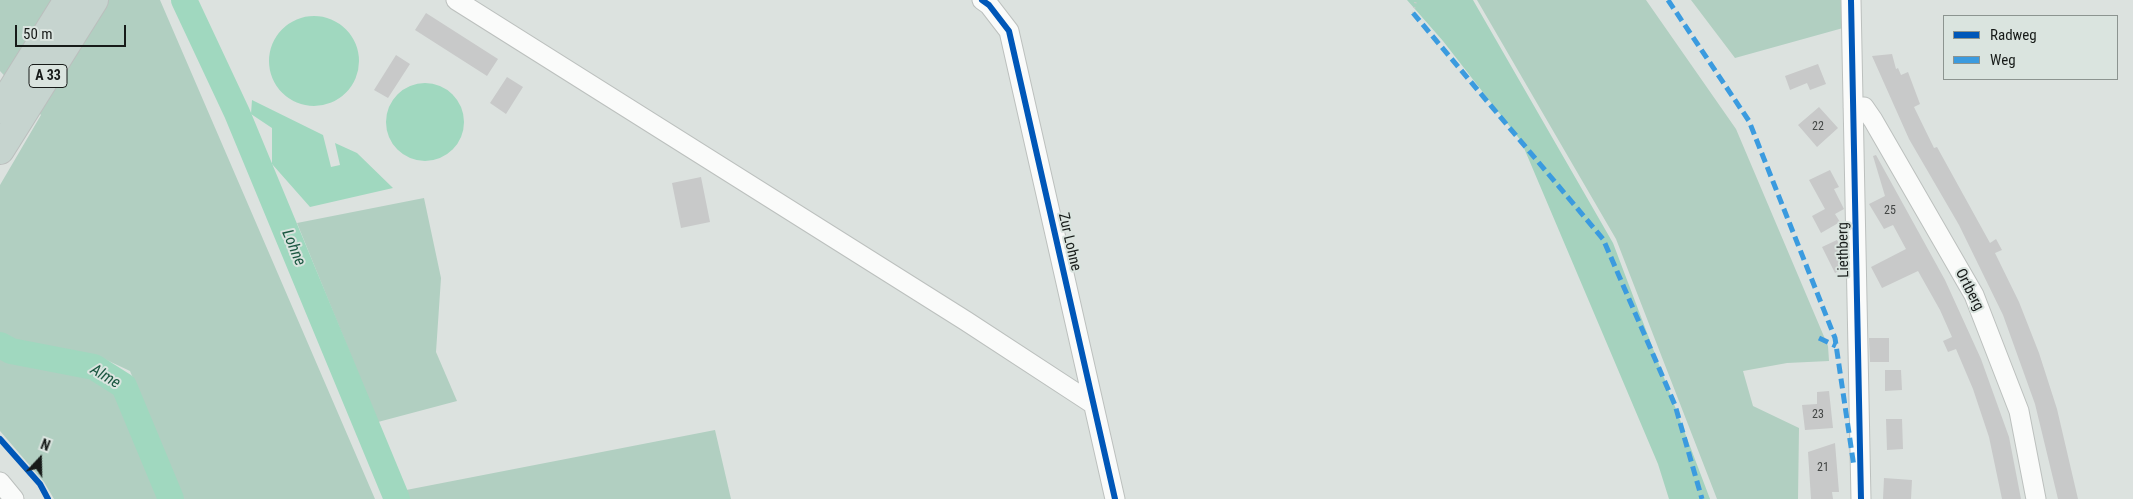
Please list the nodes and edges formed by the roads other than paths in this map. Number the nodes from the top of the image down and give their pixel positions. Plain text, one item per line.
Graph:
1 (68, 0) edge
2 (94, 0) edge
3 (456, 0) edge
4 (982, 0) edge
5 (1851, 0) edge
6 (1853, 107) junction
7 (0, 109) edge
8 (0, 150) edge
9 (1093, 404) junction
10 (0, 482) edge
11 (14, 499) edge
12 (1115, 499) edge
13 (1861, 499) edge
14 (2036, 499) edge

1 - 7 highway, A 33
2 - 8 highway, A 33
3 - 9 street
4 - 9 street, Zur Lohne
5 - 6 street, Liethberg
6 - 13 street, Liethberg
6 - 14 street, Ortberg
9 - 12 street, Zur Lohne
10 - 11 street

